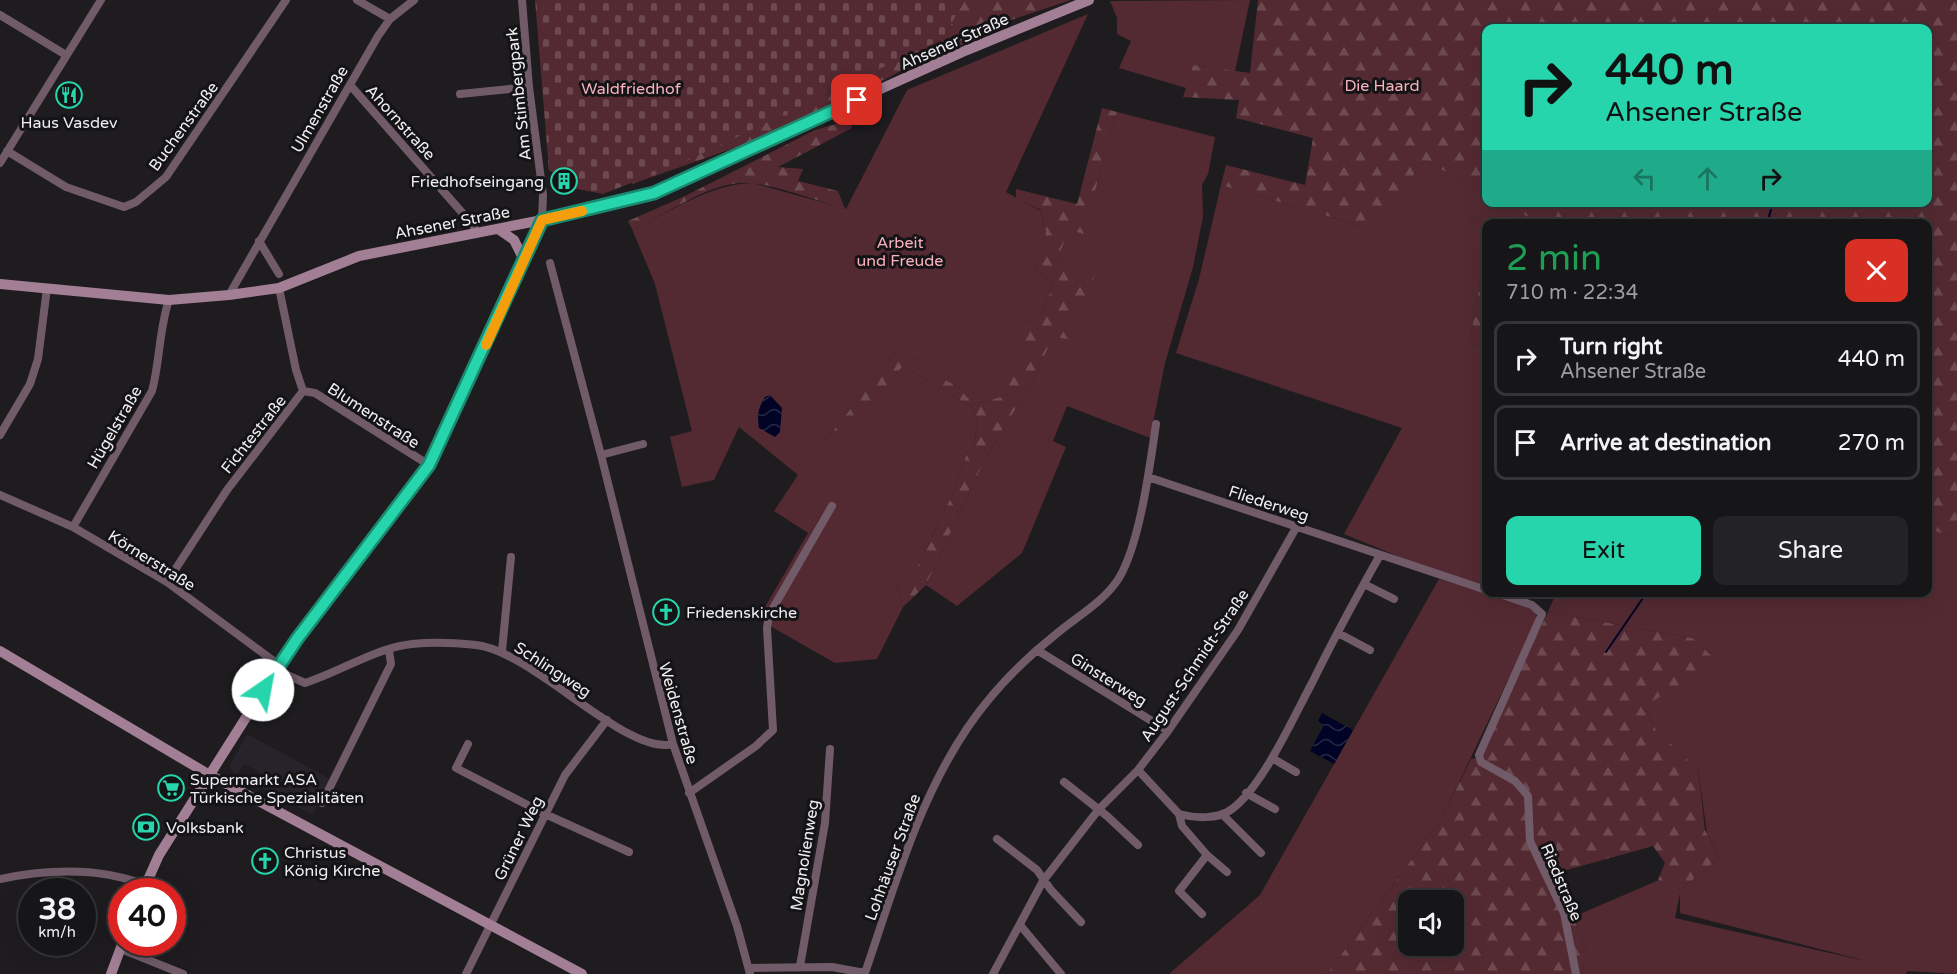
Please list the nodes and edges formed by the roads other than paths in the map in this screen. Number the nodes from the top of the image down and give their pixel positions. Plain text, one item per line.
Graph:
1 (101, 0) edge
2 (286, 0) edge
3 (357, 0) edge
4 (414, 0) edge
5 (522, 0) edge
6 (1089, 0) edge
7 (0, 15) edge
8 (390, 19) junction
9 (66, 55) junction
10 (350, 85) junction
11 (529, 87) junction
12 (460, 94) dead end
13 (7, 151) junction
14 (0, 164) edge
15 (542, 220) junction
16 (498, 229) junction
17 (477, 233) junction
18 (259, 241) junction
19 (525, 262) junction
20 (550, 262) dead end
21 (279, 274) dead end
22 (0, 284) edge
23 (47, 288) junction
24 (279, 288) junction
25 (229, 295) junction
26 (169, 300) junction
27 (303, 391) junction
28 (1156, 424) dead end
29 (0, 435) edge
30 (643, 444) dead end
31 (602, 454) junction
32 (429, 465) junction
33 (1148, 477) junction
34 (0, 495) edge
35 (832, 506) dead end
36 (1297, 526) junction
37 (73, 527) junction
38 (1380, 555) junction
39 (511, 557) dead end
40 (167, 582) junction
41 (1364, 584) junction
42 (1482, 589) edge
43 (1508, 597) edge
44 (1394, 600) dead end
45 (1338, 633) junction
46 (389, 650) junction
47 (1037, 650) junction
48 (1370, 650) dead end
49 (0, 651) edge
50 (502, 651) junction
51 (277, 667) junction
52 (607, 720) junction
53 (1168, 731) junction
54 (468, 744) dead end
55 (673, 744) junction
56 (830, 748) dead end
57 (1272, 758) junction
58 (1138, 770) junction
59 (1296, 772) dead end
60 (208, 774) junction
61 (1064, 782) dead end
62 (689, 792) junction
63 (1246, 794) junction
64 (322, 803) dead end
65 (1099, 809) junction
66 (1275, 809) dead end
67 (544, 814) junction
68 (1179, 814) junction
69 (1222, 814) junction
70 (998, 839) dead end
71 (1138, 845) dead end
72 (629, 852) dead end
73 (1261, 853) dead end
74 (1207, 855) junction
75 (1227, 872) dead end
76 (124, 878) edge
77 (149, 878) edge
78 (0, 879) edge
79 (1042, 881) junction
80 (1202, 914) dead end
81 (1081, 922) dead end
82 (490, 923) junction
83 (1020, 925) junction
84 (118, 956) edge
85 (145, 956) edge
86 (800, 966) junction
87 (750, 971) edge
88 (111, 974) edge
89 (183, 974) edge
90 (466, 974) edge
91 (582, 974) edge
92 (865, 974) edge
93 (993, 974) edge
94 (1061, 974) edge
95 (1576, 974) edge

1 - 9 street
2 - 13 street, Buchenstraße
3 - 8 street
4 - 8 street, Ulmenstraße
5 - 11 street, Am Stimbergpark
6 - 15 street, Ahsener Straße
7 - 9 street
8 - 10 street, Ulmenstraße
9 - 13 street
10 - 17 street, Ahornstraße
10 - 18 street, Ulmenstraße
11 - 12 street
11 - 15 street, Am Stimbergpark
13 - 14 street
15 - 16 street, Ahsener Straße
15 - 19 street
16 - 17 street, Ahsener Straße
16 - 19 street
17 - 24 street, Ahsener Straße
18 - 21 street
18 - 25 street, Ulmenstraße
19 - 32 street
20 - 31 street, Weidenstraße
22 - 23 street, Ahsener Straße
23 - 26 street, Ahsener Straße
23 - 29 street
24 - 25 street, Ahsener Straße
24 - 27 street, Fichtestraße
25 - 26 street, Ahsener Straße
26 - 37 street, Hügelstraße
27 - 32 street, Blumenstraße
27 - 40 street, Fichtestraße
28 - 33 street, Lohhäuser Straße
30 - 31 street
31 - 55 street, Weidenstraße
32 - 51 street
33 - 36 street, Fliederweg
33 - 47 street, Lohhäuser Straße
34 - 37 street, Körnerstraße
35 - 62 street
36 - 38 street, Fliederweg
36 - 53 street, August-Schmidt-Straße
37 - 40 street, Körnerstraße
38 - 41 street
38 - 42 street, Fliederweg
39 - 50 street
40 - 51 street, Körnerstraße
41 - 44 street
41 - 45 street
43 - 95 street, Riedstraße
45 - 48 street
45 - 57 street
46 - 50 street, Schlingweg
46 - 51 street, Schlingweg
46 - 64 street
47 - 53 street, Ginsterweg
47 - 92 street, Lohhäuser Straße
49 - 60 street
50 - 52 street, Schlingweg
51 - 60 street
52 - 55 street, Schlingweg
52 - 67 street, Grüner Weg
53 - 58 street, August-Schmidt-Straße
54 - 67 street
55 - 62 street, Weidenstraße
56 - 86 street, Magnolienweg
57 - 59 street
57 - 63 street
58 - 65 street, August-Schmidt-Straße
58 - 68 street
60 - 77 street
60 - 82 street
61 - 65 street
62 - 87 street, Weidenstraße
63 - 66 street
63 - 69 street
65 - 71 street
65 - 79 street, August-Schmidt-Straße
67 - 72 street
67 - 82 street, Grüner Weg
68 - 69 street
68 - 74 street
69 - 73 street
70 - 79 street
74 - 75 street
74 - 80 street
76 - 78 street
79 - 81 street
79 - 83 street, August-Schmidt-Straße
82 - 90 street, Grüner Weg
82 - 91 street
83 - 93 street, August-Schmidt-Straße
83 - 94 street
84 - 88 street
85 - 89 street
86 - 87 street, Lohhäuser Straße
86 - 92 street, Lohhäuser Straße

